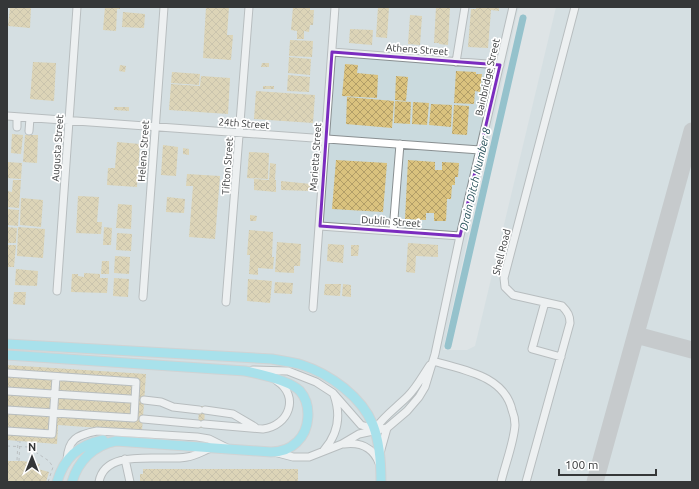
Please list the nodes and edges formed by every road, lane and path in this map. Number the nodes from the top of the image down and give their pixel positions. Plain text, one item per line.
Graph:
1 (77, 7) edge
2 (164, 7) edge
3 (249, 7) edge
4 (335, 7) edge
5 (465, 7) edge
6 (513, 7) edge
7 (575, 7) edge
8 (332, 52) junction
9 (456, 62) junction
10 (500, 65) junction
11 (7, 116) edge
12 (18, 117) junction
13 (30, 118) junction
14 (69, 121) junction
15 (17, 127) dead end
16 (155, 127) junction
17 (29, 131) dead end
18 (240, 133) junction
19 (326, 139) junction
20 (400, 144) junction
21 (480, 150) junction
22 (320, 226) junction
23 (393, 231) junction
24 (460, 236) junction
25 (57, 291) dead end
26 (143, 297) dead end
27 (226, 302) dead end
28 (545, 302) junction
29 (313, 308) dead end
30 (7, 344) edge
31 (7, 355) edge
32 (561, 357) junction
33 (433, 361) junction
34 (238, 370) junction
35 (7, 373) edge
36 (56, 377) junction
37 (275, 379) junction
38 (7, 391) edge
39 (333, 393) junction
40 (55, 394) junction
41 (409, 395) junction
42 (130, 399) dead end
43 (144, 400) dead end
44 (416, 400) junction
45 (7, 410) edge
46 (54, 413) junction
47 (143, 419) dead end
48 (387, 428) junction
49 (261, 429) junction
50 (375, 429) junction
51 (7, 431) edge
52 (142, 442) junction
53 (342, 444) junction
54 (7, 446) edge
55 (18, 446) junction
56 (211, 448) junction
57 (229, 449) junction
58 (271, 452) junction
59 (322, 452) junction
60 (380, 455) junction
61 (125, 459) junction
62 (67, 460) junction
63 (381, 468) junction
64 (48, 482) edge
65 (57, 482) edge
66 (72, 482) edge
67 (99, 482) edge
68 (130, 482) edge
69 (381, 482) edge
70 (501, 482) edge
71 (526, 482) edge

1 - 14 street, Augusta Street
2 - 16 street, Helena Street
3 - 18 street, Tifton Street
4 - 8 street, Marietta Street
5 - 9 street
6 - 10 street, Bainbridge Street
7 - 28 street, Shell Road
8 - 9 street, Athens Street
8 - 19 street, Marietta Street
9 - 10 street, Athens Street
10 - 21 street, Bainbridge Street
11 - 12 street, 24th Street
12 - 13 street, 24th Street
12 - 15 street
13 - 14 street, 24th Street
13 - 17 street
14 - 16 street, 24th Street
14 - 25 street, Augusta Street
16 - 18 street, 24th Street
16 - 26 street, Helena Street
18 - 19 street, 24th Street
18 - 27 street, Tifton Street
19 - 20 street, 24th Street
19 - 22 street, Marietta Street
20 - 21 street, 24th Street
20 - 23 street
21 - 24 street, Bainbridge Street
22 - 23 street, Dublin Street
22 - 29 street, Marietta Street
23 - 24 street, Dublin Street
24 - 33 street, Bainbridge Street
28 - 32 street, Shell Road
28 - 32 street
30 - 50 main road
31 - 34 main road
32 - 71 street, Shell Road
33 - 41 street, Bainbridge Street
33 - 44 street, Bainbridge Street
33 - 70 street
34 - 37 main road
34 - 39 street
35 - 36 street
36 - 40 street
36 - 46 street
37 - 49 street
37 - 58 main road
38 - 40 street
39 - 50 street
39 - 59 street
40 - 42 street
40 - 46 street
41 - 44 street
41 - 50 street, Bainbridge Street
43 - 49 street
44 - 48 street, Bainbridge Street
45 - 46 street
46 - 51 street
47 - 49 street
48 - 50 street
48 - 60 street
50 - 53 street
50 - 60 main road
52 - 56 main road
52 - 62 main road
52 - 66 main road
53 - 59 street
53 - 63 street
54 - 55 path
55 - 55 path, bridge
55 - 64 path
56 - 57 main road
56 - 61 street
57 - 58 main road
57 - 62 street
58 - 59 street
60 - 63 main road
61 - 67 street
61 - 68 street
62 - 65 main road
63 - 69 main road

